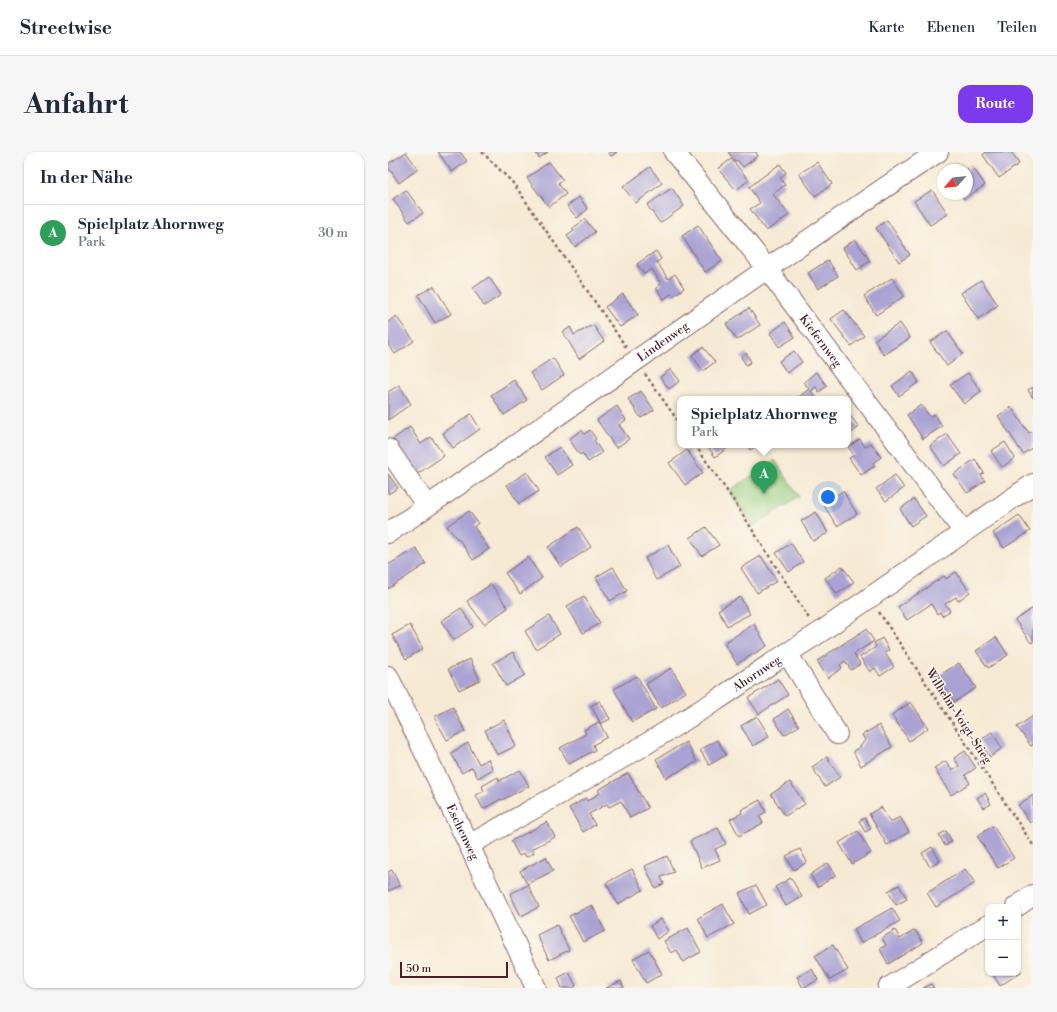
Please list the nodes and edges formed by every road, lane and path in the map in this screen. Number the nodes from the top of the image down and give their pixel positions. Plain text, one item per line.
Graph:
1 (482, 152) edge
2 (674, 152) edge
3 (938, 152) edge
4 (766, 268) junction
5 (636, 361) junction
6 (677, 420) edge
7 (697, 448) edge
8 (388, 449) edge
9 (1033, 484) edge
10 (427, 506) junction
11 (964, 532) junction
12 (388, 533) edge
13 (870, 598) junction
14 (819, 633) junction
15 (787, 653) junction
16 (388, 676) edge
17 (837, 734) dead end
18 (469, 845) junction
19 (1033, 845) edge
20 (1033, 895) edge
21 (1020, 904) edge
22 (985, 927) edge
23 (536, 988) edge
24 (888, 988) edge

1 - 5 path
2 - 4 street, Kiefernweg
3 - 4 street, Lindenweg
4 - 5 street, Lindenweg
4 - 11 street, Kiefernweg
5 - 6 path
5 - 10 street, Lindenweg
7 - 14 path
8 - 10 street
9 - 11 street, Ahornweg
10 - 12 street, Lindenweg
11 - 13 street, Ahornweg
13 - 14 street, Ahornweg
13 - 19 path, Wilhelm-Voigt-Stieg
14 - 15 street, Ahornweg
15 - 17 street
15 - 18 street, Ahornweg
16 - 18 street, Eschenweg
18 - 23 street, Eschenweg
20 - 21 street
22 - 24 street

